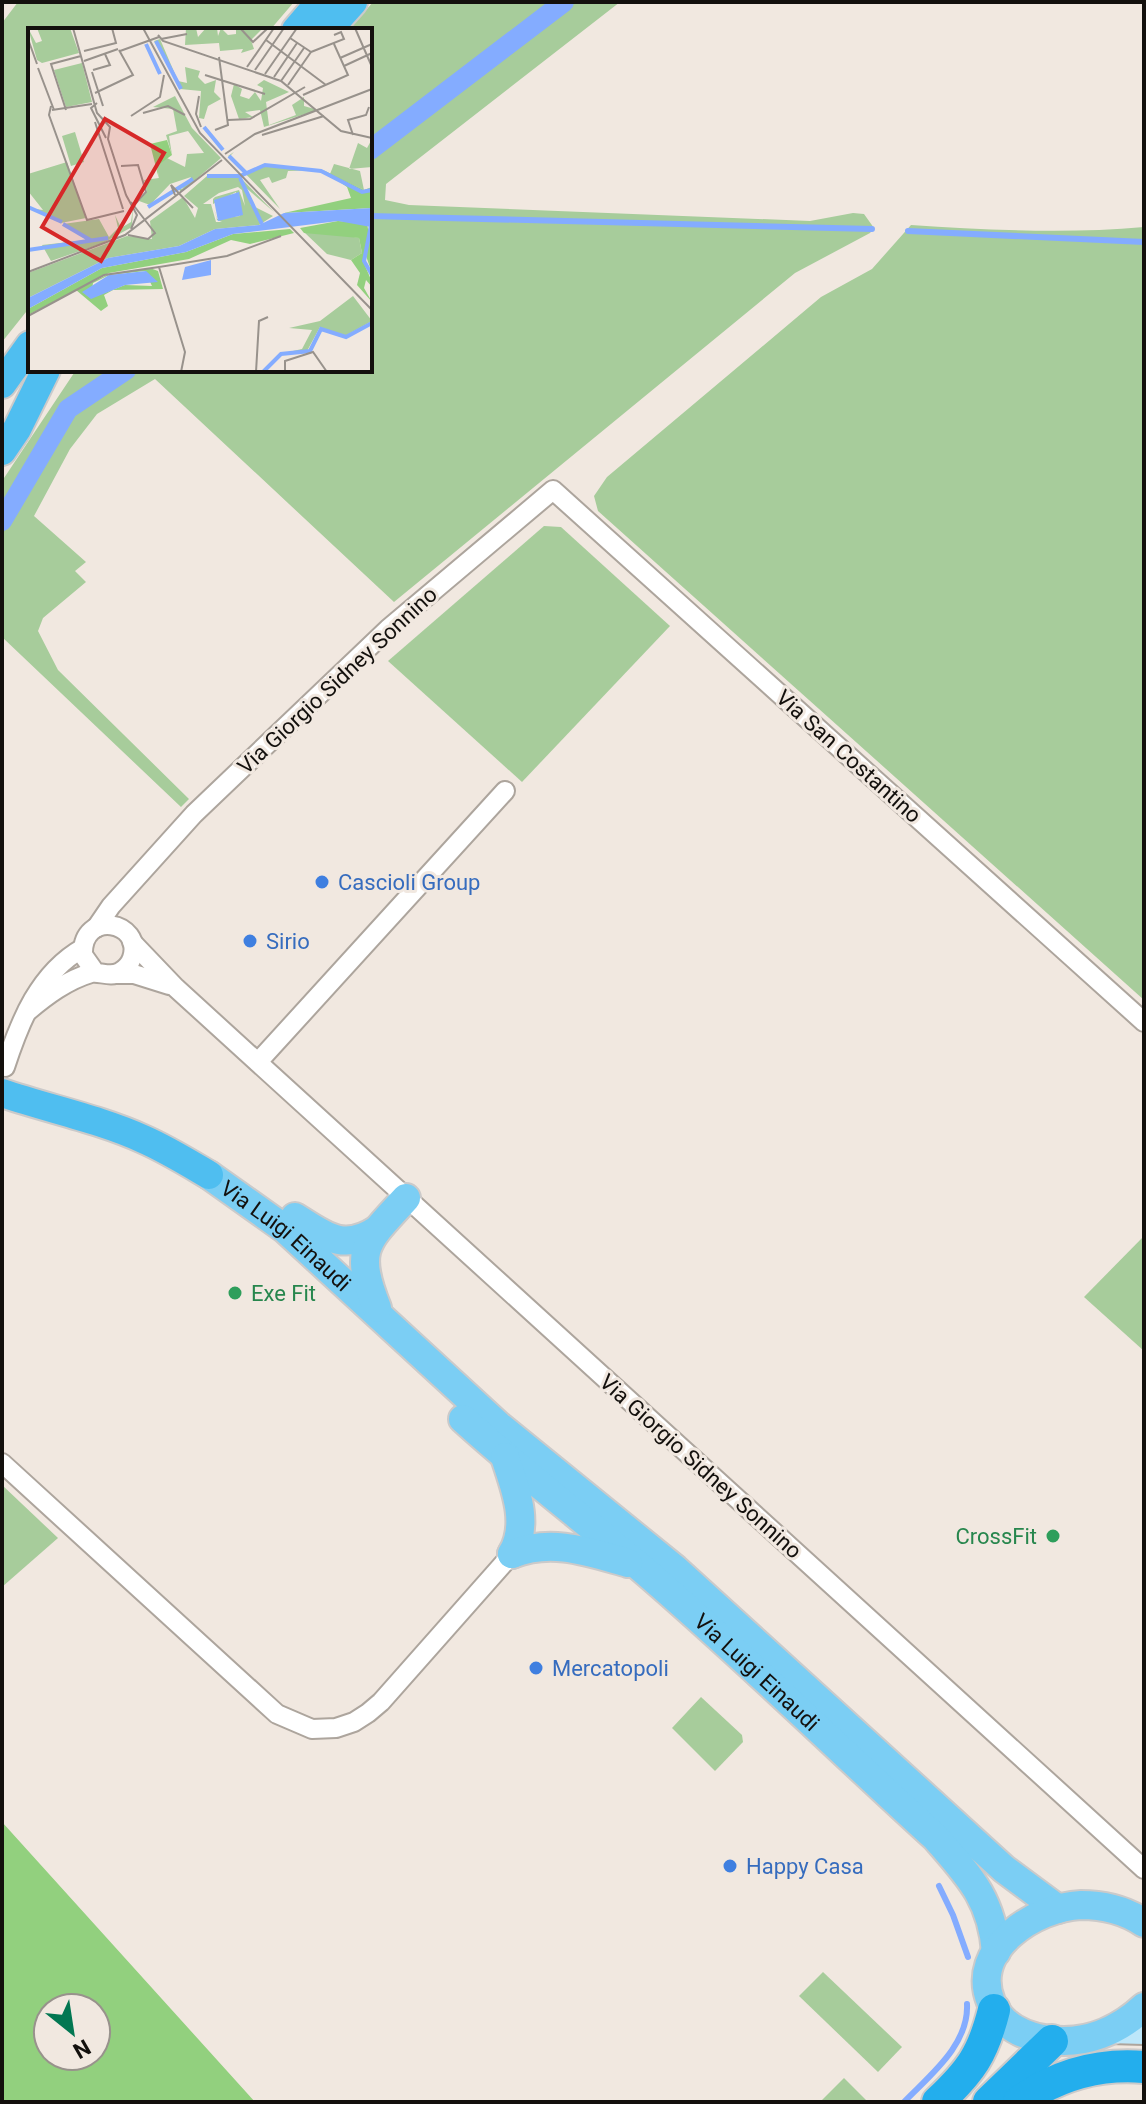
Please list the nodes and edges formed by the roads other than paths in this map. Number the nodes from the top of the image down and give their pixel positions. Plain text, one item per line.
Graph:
1 (320, 2) edge
2 (353, 2) edge
3 (298, 28) edge
4 (330, 28) edge
5 (28, 346) edge
6 (28, 347) edge
7 (42, 372) edge
8 (43, 372) edge
9 (2, 373) edge
10 (2, 384) edge
11 (2, 423) edge
12 (2, 451) edge
13 (553, 490) joint
14 (505, 791) dead end
15 (134, 882) junction
16 (96, 928) junction
17 (128, 936) junction
18 (83, 948) junction
19 (95, 972) junction
20 (117, 974) junction
21 (176, 988) junction
22 (28, 1011) junction
23 (1144, 1022) edge
24 (258, 1062) junction
25 (3, 1082) edge
26 (2, 1107) edge
27 (56, 1112) junction
28 (209, 1175) junction
29 (237, 1192) junction
30 (406, 1198) junction
31 (377, 1230) junction
32 (381, 1316) junction
33 (505, 1457) junction
34 (2, 1463) edge
35 (512, 1554) junction
36 (640, 1566) junction
37 (1144, 1869) edge
38 (1058, 1909) junction
39 (1144, 1923) edge
40 (996, 1952) junction
41 (1144, 2007) edge
42 (994, 2010) junction
43 (1110, 2031) junction
44 (1144, 2032) edge
45 (1052, 2041) junction
46 (1144, 2067) edge
47 (938, 2102) edge
48 (989, 2102) edge
49 (1019, 2102) edge

1 - 3 highway
2 - 4 highway
5 - 9 highway
6 - 10 highway
7 - 11 highway
8 - 12 highway
13 - 15 street, Via Giorgio Sidney Sonnino
13 - 23 street, Via San Costantino
14 - 24 street
15 - 16 street, Via Giorgio Sidney Sonnino
15 - 17 street, Via Giorgio Sidney Sonnino
16 - 17 street
16 - 18 street, Via Giorgio Sidney Sonnino
17 - 20 street, Via Giorgio Sidney Sonnino
17 - 21 street, Via Giorgio Sidney Sonnino
18 - 19 street
18 - 22 street, Via Giorgio Sidney Sonnino
19 - 20 street, Via Giorgio Sidney Sonnino
19 - 22 street, Via Giorgio Sidney Sonnino
20 - 21 street, Via Giorgio Sidney Sonnino
21 - 24 street, Via Giorgio Sidney Sonnino
22 - 25 street, Via Giorgio Sidney Sonnino
24 - 30 street, Via Giorgio Sidney Sonnino
25 - 27 highway
26 - 27 highway
27 - 28 highway
28 - 29 main road, Via Luigi Einaudi
28 - 33 main road, Via Luigi Einaudi
29 - 31 main road
29 - 32 main road, Via Luigi Einaudi
30 - 31 main road
30 - 37 street, Via Giorgio Sidney Sonnino
31 - 32 main road
32 - 38 main road, Via Luigi Einaudi
33 - 35 main road
33 - 36 main road, Via Luigi Einaudi
34 - 35 street
35 - 36 main road
36 - 40 main road, Via Luigi Einaudi
38 - 39 main road
38 - 40 main road
40 - 42 main road, Via Luigi Einaudi
41 - 43 main road
42 - 45 main road
42 - 47 highway
43 - 44 main road
43 - 45 main road
45 - 48 highway
46 - 49 highway

